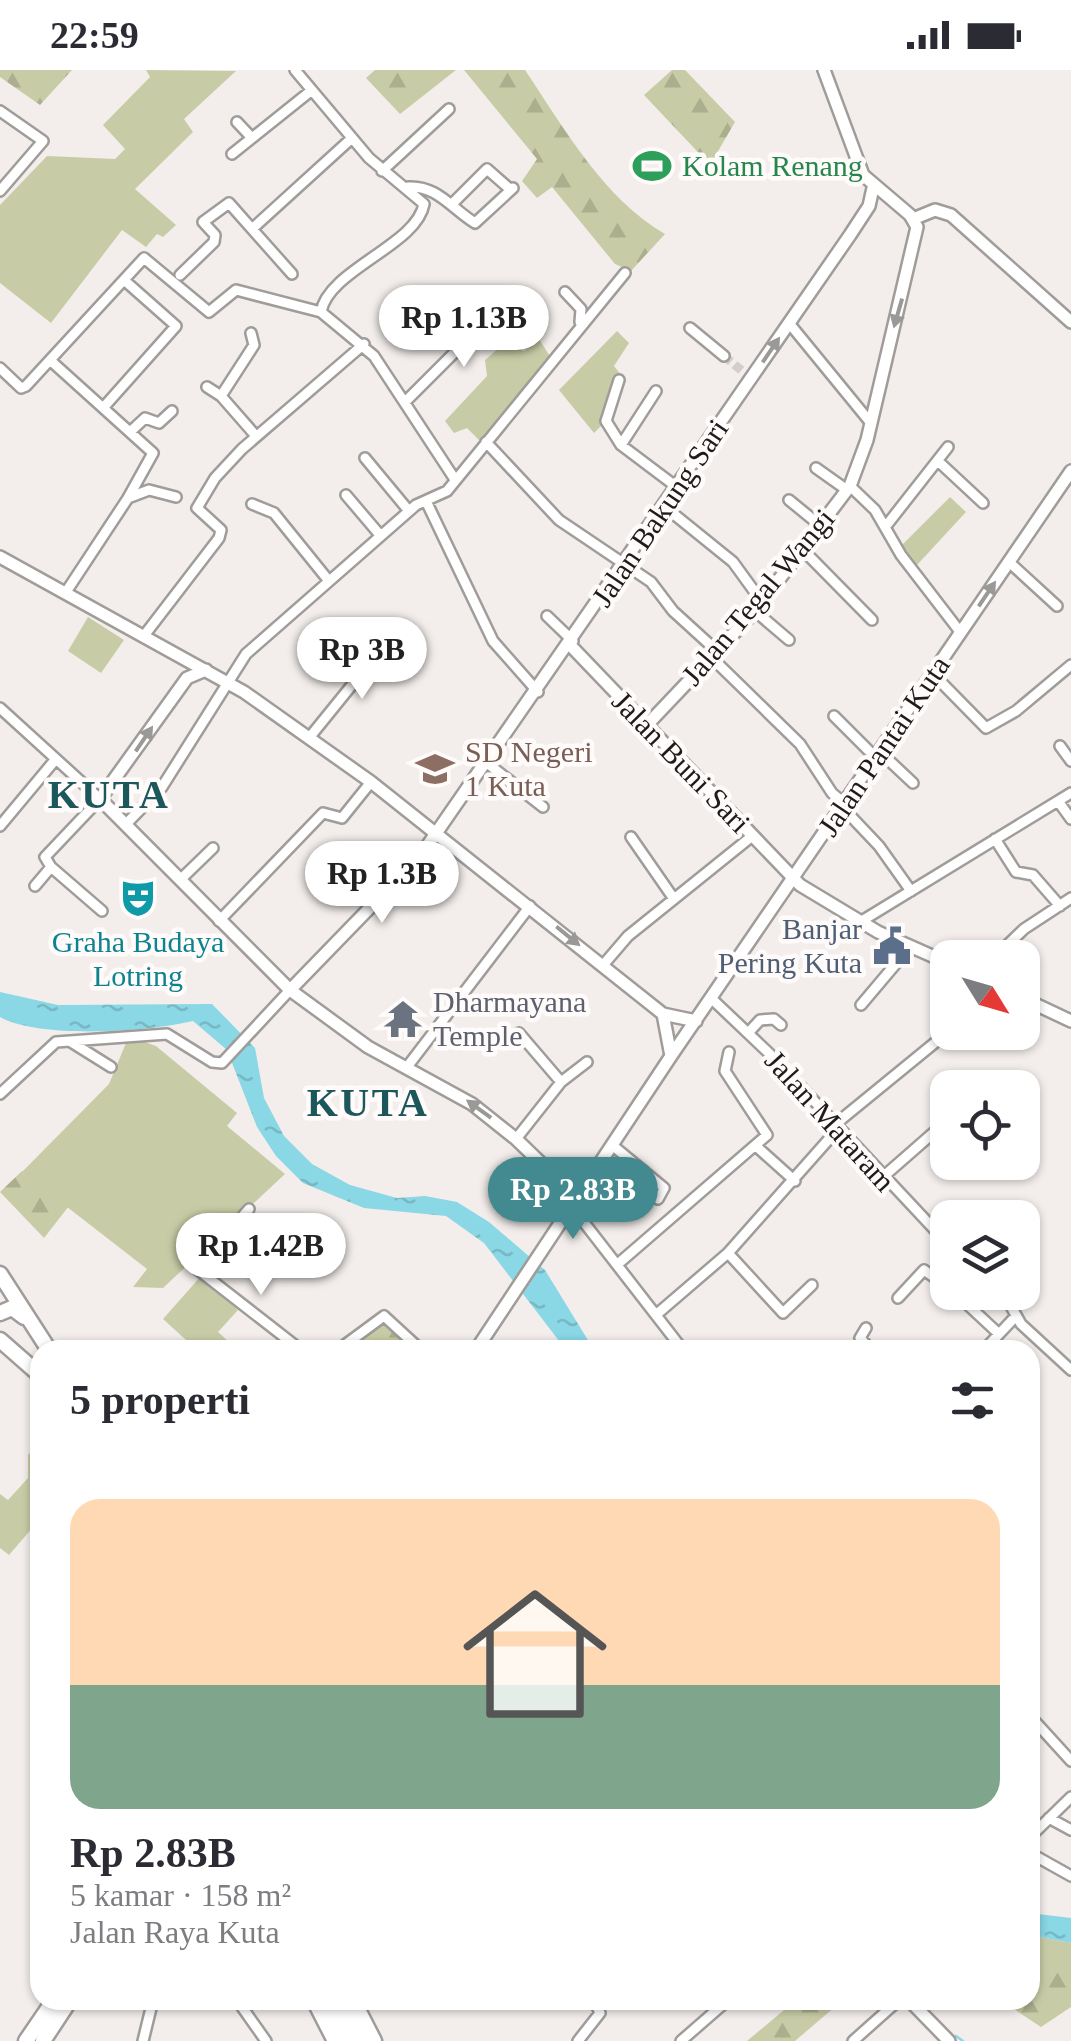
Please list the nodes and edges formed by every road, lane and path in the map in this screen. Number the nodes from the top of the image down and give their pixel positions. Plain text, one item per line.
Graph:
1 (295, 70) edge
2 (824, 70) edge
3 (312, 90) junction
4 (450, 109) dead end
5 (0, 111) edge
6 (237, 122) dead end
7 (252, 138) junction
8 (352, 138) junction
9 (232, 154) dead end
10 (382, 171) junction
11 (403, 186) junction
12 (873, 188) junction
13 (0, 191) edge
14 (453, 203) junction
15 (915, 223) junction
16 (252, 229) junction
17 (625, 272) dead end
18 (292, 274) dead end
19 (1011, 274) junction
20 (180, 275) dead end
21 (124, 280) junction
22 (565, 292) dead end
23 (321, 312) junction
24 (1071, 322) edge
25 (789, 323) junction
26 (580, 325) junction
27 (690, 328) dead end
28 (523, 330) dead end
29 (1071, 331) edge
30 (251, 334) dead end
31 (364, 344) junction
32 (724, 356) tunnel mouth
33 (50, 361) junction
34 (0, 368) edge
35 (619, 380) dead end
36 (208, 387) dead end
37 (656, 390) dead end
38 (221, 396) junction
39 (406, 401) junction
40 (103, 408) junction
41 (172, 411) dead end
42 (870, 422) junction
43 (130, 432) junction
44 (256, 436) junction
45 (486, 442) junction
46 (621, 445) junction
47 (948, 448) dead end
48 (365, 458) dead end
49 (939, 462) junction
50 (816, 468) dead end
51 (1071, 471) edge
52 (454, 478) junction
53 (678, 488) junction
54 (849, 488) junction
55 (346, 496) dead end
56 (176, 497) dead end
57 (128, 498) junction
58 (426, 500) junction
59 (789, 500) dead end
60 (983, 503) dead end
61 (252, 504) dead end
62 (665, 507) junction
63 (409, 511) junction
64 (886, 526) junction
65 (822, 528) junction
66 (380, 535) junction
67 (804, 552) junction
68 (0, 558) edge
69 (1009, 562) junction
70 (625, 565) junction
71 (330, 582) junction
72 (66, 592) junction
73 (759, 606) junction
74 (1057, 606) dead end
75 (548, 616) dead end
76 (872, 620) dead end
77 (961, 634) junction
78 (144, 637) junction
79 (789, 640) dead end
80 (386, 643) dead end
81 (571, 643) junction
82 (716, 655) junction
83 (186, 658) junction
84 (1071, 664) edge
85 (206, 670) junction
86 (933, 674) junction
87 (187, 678) junction
88 (226, 681) junction
89 (538, 692) junction
90 (0, 708) edge
91 (834, 716) dead end
92 (646, 726) junction
93 (309, 738) junction
94 (1060, 746) dead end
95 (878, 755) junction
96 (55, 760) junction
97 (1071, 760) edge
98 (487, 762) junction
99 (371, 782) junction
100 (913, 783) dead end
101 (1071, 792) edge
102 (100, 799) junction
103 (1058, 801) junction
104 (844, 806) junction
105 (542, 807) dead end
106 (1071, 819) edge
107 (126, 824) junction
108 (0, 826) edge
109 (436, 832) junction
110 (630, 837) dead end
111 (750, 837) junction
112 (996, 838) junction
113 (212, 848) dead end
114 (51, 867) junction
115 (794, 878) junction
116 (181, 879) junction
117 (35, 886) dead end
118 (911, 891) junction
119 (812, 895) junction
120 (674, 898) junction
121 (1071, 898) edge
122 (779, 903) junction
123 (530, 906) junction
124 (1060, 906) junction
125 (102, 911) dead end
126 (219, 921) junction
127 (860, 922) junction
128 (1012, 940) edge
129 (910, 947) junction
130 (930, 955) edge
131 (604, 964) junction
132 (290, 990) junction
133 (712, 998) junction
134 (861, 1005) dead end
135 (1040, 1006) edge
136 (663, 1014) junction
137 (696, 1020) junction
138 (1071, 1021) edge
139 (781, 1025) dead end
140 (749, 1032) junction
141 (519, 1033) dead end
142 (71, 1042) junction
143 (930, 1047) edge
144 (729, 1052) dead end
145 (671, 1056) junction
146 (588, 1062) dead end
147 (111, 1067) dead end
148 (407, 1067) junction
149 (561, 1082) junction
150 (0, 1094) edge
151 (835, 1128) junction
152 (930, 1136) edge
153 (516, 1138) junction
154 (612, 1144) junction
155 (756, 1147) junction
156 (884, 1176) junction
157 (795, 1181) junction
158 (658, 1200) dead end
159 (574, 1202) junction
160 (249, 1210) dead end
161 (930, 1225) edge
162 (728, 1253) junction
163 (619, 1263) junction
164 (0, 1274) edge
165 (930, 1274) edge
166 (812, 1285) dead end
167 (898, 1298) dead end
168 (973, 1310) edge
169 (1011, 1310) edge
170 (0, 1314) edge
171 (658, 1314) junction
172 (1015, 1317) junction
173 (36, 1328) junction
174 (866, 1328) dead end
175 (0, 1330) edge
176 (999, 1334) junction
177 (43, 1340) edge
178 (287, 1340) edge
179 (352, 1340) edge
180 (410, 1340) edge
181 (483, 1340) edge
182 (676, 1340) edge
183 (863, 1340) edge
184 (993, 1340) edge
185 (1039, 1340) edge
186 (1040, 1341) edge
187 (6, 1345) edge
188 (30, 1366) edge
189 (1071, 1370) edge
190 (1040, 1727) edge
191 (1071, 1761) edge
192 (1071, 1797) edge
193 (1049, 1818) junction
194 (1040, 1827) edge
195 (1071, 1830) edge
196 (1040, 1859) edge
197 (1071, 1876) edge
198 (47, 2010) edge
199 (63, 2010) edge
200 (150, 2010) edge
201 (244, 2010) edge
202 (319, 2010) edge
203 (333, 2010) edge
204 (345, 2010) edge
205 (358, 2010) edge
206 (599, 2010) edge
207 (717, 2010) edge
208 (888, 2010) edge
209 (918, 2010) edge
210 (945, 2040) edge
211 (26, 2041) edge
212 (43, 2041) edge
213 (143, 2041) edge
214 (266, 2041) edge
215 (335, 2041) edge
216 (348, 2041) edge
217 (360, 2041) edge
218 (374, 2041) edge
219 (578, 2041) edge
220 (681, 2041) edge
221 (853, 2041) edge

1 - 3 street
2 - 12 main road
3 - 7 street
3 - 8 street
4 - 10 street
5 - 13 street
6 - 7 street
7 - 9 street
8 - 10 street
8 - 16 street
10 - 11 street
11 - 14 street
11 - 23 street
12 - 15 main road
12 - 25 main road, Jalan Bakung Sari
14 - 14 street
15 - 19 main road
15 -> 42 main road, Jalan Tegal Wangi
16 - 18 street
16 - 20 street
17 - 26 street
19 - 24 main road
19 - 29 main road
21 - 23 street
21 - 33 street
21 - 40 street
22 - 26 street
23 - 31 street
25 - 42 street
53 -> 25 main road, Jalan Bakung Sari
26 - 45 street
27 - 32 street
28 - 39 street
30 - 38 street
31 - 39 street
31 - 44 street
33 - 34 street
33 - 40 street
35 - 46 street
36 - 38 street
37 - 46 street
38 - 44 street
39 - 52 street
40 - 43 street
41 - 43 street
42 - 54 main road, Jalan Tegal Wangi
43 - 57 street
44 - 78 street
45 - 52 street
45 - 70 street
46 - 53 street
47 - 49 street
48 - 63 street
49 - 60 street
49 - 64 street
50 - 54 street
51 - 69 main road, Jalan Pantai Kuta
52 - 58 street
53 - 62 main road, Jalan Bakung Sari
54 - 64 street
54 - 65 main road, Jalan Tegal Wangi
55 - 66 street
56 - 57 street
57 - 72 street
58 - 63 street
58 - 89 street
59 - 65 street
61 - 71 street
62 - 70 main road, Jalan Bakung Sari
62 - 73 street
63 - 66 street
64 - 77 street
65 - 67 main road, Jalan Tegal Wangi
66 - 71 street
67 - 73 main road, Jalan Tegal Wangi
67 - 76 street
68 - 72 main road
69 - 74 street
77 -> 69 main road, Jalan Pantai Kuta
70 - 81 main road, Jalan Bakung Sari
70 - 82 street
71 - 88 street
72 - 78 main road
73 - 79 street
73 - 82 main road, Jalan Tegal Wangi
75 - 81 street
77 - 86 main road, Jalan Pantai Kuta
78 - 83 main road
80 - 93 street
81 - 89 main road, Jalan Bakung Sari
81 - 92 main road, Jalan Buni Sari
82 - 92 main road, Jalan Tegal Wangi
82 - 104 street
83 - 85 main road
83 - 87 main road
84 - 86 street
85 - 87 main road
85 - 88 main road
86 - 95 main road, Jalan Pantai Kuta
102 -> 87 main road
88 - 93 main road
88 - 107 street
89 - 98 main road, Jalan Bakung Sari
90 - 96 street
91 - 95 street
92 - 111 main road, Jalan Buni Sari
93 - 99 main road
94 - 97 street
95 - 100 street
95 - 104 main road, Jalan Pantai Kuta
96 - 102 street
96 - 108 street
98 - 105 street
98 - 109 main road, Jalan Bakung Sari
99 - 109 main road
99 - 126 street
101 - 103 street
102 - 107 main road
102 - 114 street
103 - 106 street
103 - 112 street
104 - 115 main road, Jalan Pantai Kuta
104 - 118 street
107 - 116 main road
109 - 123 main road
109 - 132 main road, Jalan Bakung Sari
110 - 120 street
111 - 115 main road, Jalan Buni Sari
111 - 120 street
112 - 118 street
112 - 124 street
113 - 116 street
114 - 117 street
114 - 125 street
115 - 119 main road, Jalan Buni Sari
115 - 122 main road, Jalan Pantai Kuta
116 - 126 main road
118 - 127 street
119 - 122 main road
119 - 127 main road, Jalan Buni Sari
120 - 131 street
121 - 124 street
122 - 133 main road, Jalan Pantai Kuta
123 -> 131 main road
123 - 148 street
124 - 128 street
126 - 132 main road
127 - 129 main road, Jalan Buni Sari
129 - 130 main road, Jalan Buni Sari
129 - 134 street
131 - 136 main road
132 - 142 street
132 - 148 main road
133 - 137 main road, Jalan Pantai Kuta
133 - 140 street, Jalan Mataram
135 - 138 main road
136 - 137 main road
136 - 145 main road
137 - 145 main road, Jalan Pantai Kuta
139 - 140 street
140 - 151 street, Jalan Mataram
141 - 149 street
142 - 147 street
142 - 150 street
143 - 151 street
144 - 155 street
145 - 154 main road, Jalan Pantai Kuta
146 - 149 street
153 -> 148 main road
149 - 153 street
151 - 156 street, Jalan Mataram
151 - 157 street
152 - 156 street
153 - 159 main road
154 - 158 street
154 - 159 main road, Jalan Pantai Kuta
155 - 157 street
155 - 163 street
156 - 161 street, Jalan Mataram
157 - 162 street
159 - 163 street
159 - 181 main road, Jalan Pantai Kuta
160 - 178 street
162 - 166 street
162 - 171 street
163 - 171 street
164 - 173 highway
165 - 167 street
168 - 176 street
169 - 172 street
170 - 173 highway
171 - 182 street
172 - 176 street
172 - 185 street
173 - 177 highway
174 - 183 street
175 - 187 highway
176 - 184 street
179 - 180 street
186 - 189 street
187 - 188 highway
190 - 191 street
192 - 193 street
193 - 194 street
193 - 195 street
196 - 197 street
198 - 211 highway
199 - 212 highway
200 - 213 street
201 - 214 street
202 - 215 highway
203 - 216 highway
204 - 217 highway
205 - 218 highway
206 - 219 street
207 - 220 street
208 - 221 street
209 - 210 main road

